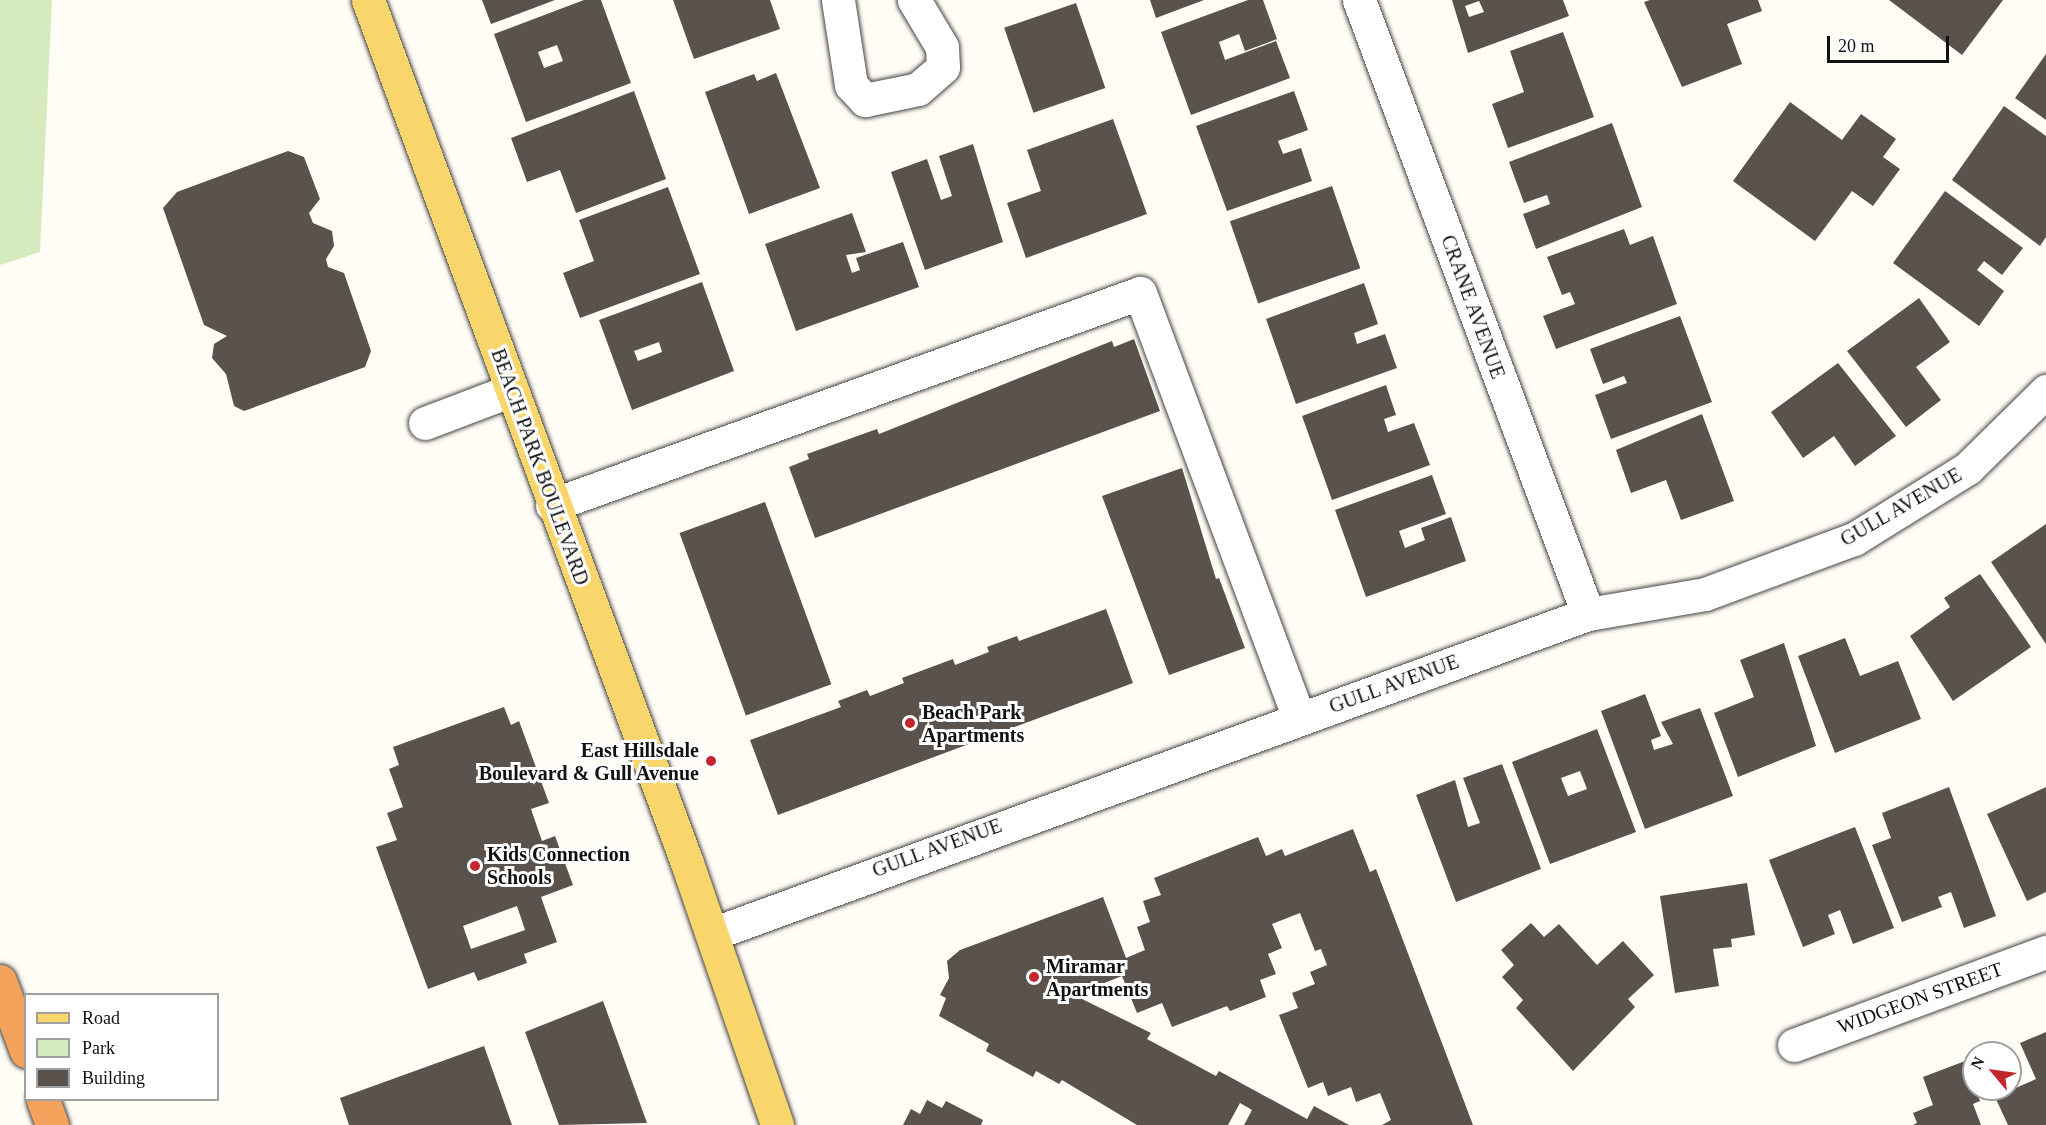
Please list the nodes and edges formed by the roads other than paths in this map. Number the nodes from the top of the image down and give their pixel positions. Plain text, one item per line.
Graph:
1 (368, 0) edge
2 (838, 0) edge
3 (914, 0) edge
4 (1359, 0) edge
5 (512, 390) junction
6 (2046, 391) edge
7 (425, 423) dead end
8 (552, 504) junction
9 (1588, 614) junction
10 (1299, 718) junction
11 (712, 934) junction
12 (2046, 952) edge
13 (0, 981) edge
14 (1794, 1045) dead end
15 (24, 1046) edge
16 (43, 1101) edge
17 (52, 1125) edge
18 (777, 1125) edge

1 - 5 main road, BEACH PARK BOULEVARD
2 - 3 street
4 - 9 street, CRANE AVENUE
5 - 7 street
5 - 8 main road, BEACH PARK BOULEVARD
6 - 9 street, GULL AVENUE
8 - 10 street
8 - 11 main road, BEACH PARK BOULEVARD
9 - 10 street, GULL AVENUE
10 - 11 street, GULL AVENUE
11 - 18 main road, BEACH PARK BOULEVARD
12 - 14 street, WIDGEON STREET
13 - 15 highway
16 - 17 highway

